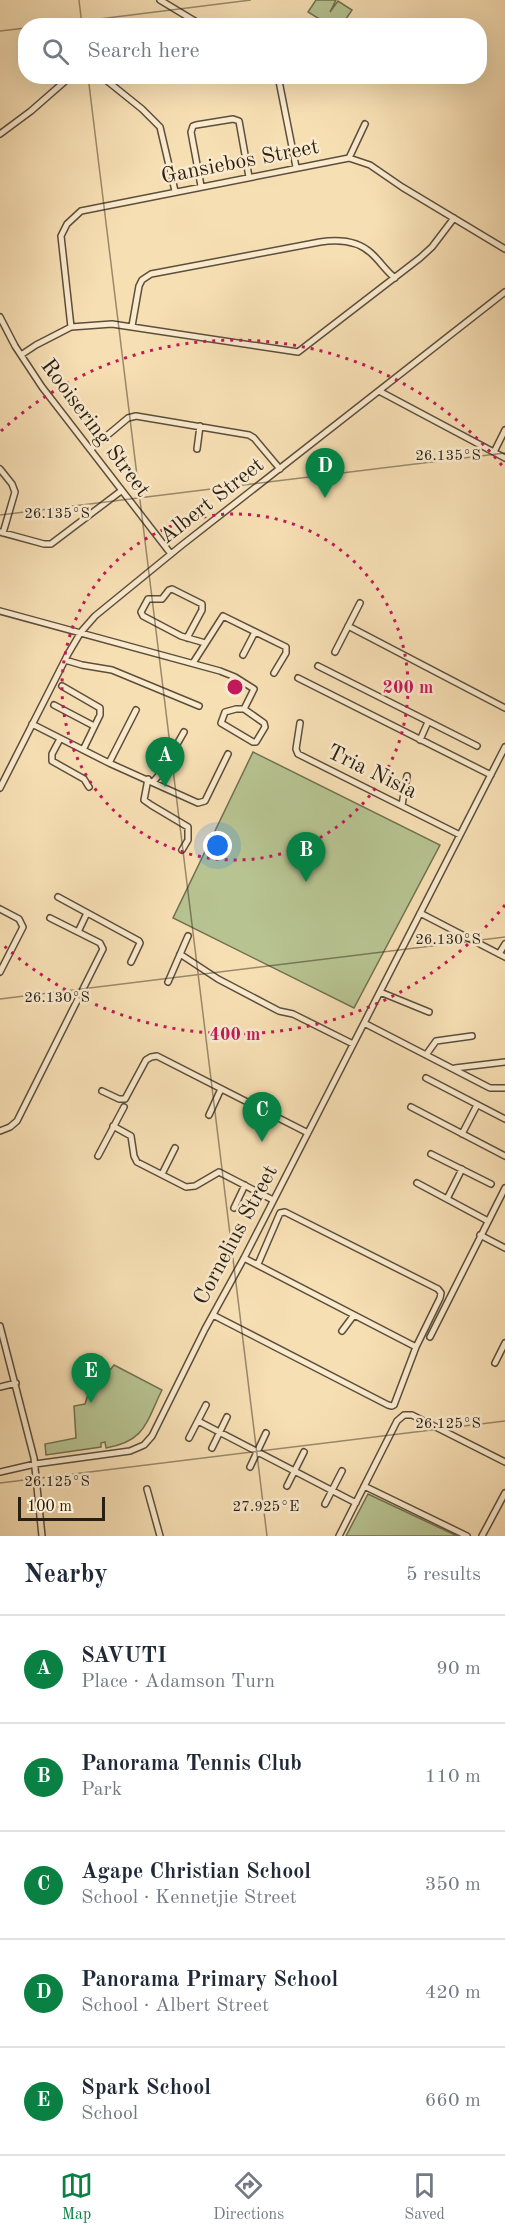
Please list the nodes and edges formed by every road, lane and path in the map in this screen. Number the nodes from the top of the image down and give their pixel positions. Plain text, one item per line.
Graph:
1 (160, 0) edge
2 (190, 18) edge
3 (62, 84) edge
4 (111, 84) edge
5 (280, 84) edge
6 (365, 124) dead end
7 (0, 134) edge
8 (349, 158) junction
9 (296, 168) junction
10 (249, 177) junction
11 (201, 186) junction
12 (175, 191) junction
13 (453, 218) junction
14 (505, 249) edge
15 (395, 278) junction
16 (505, 292) edge
17 (0, 317) edge
18 (132, 326) junction
19 (71, 327) junction
20 (21, 355) junction
21 (379, 391) junction
22 (200, 426) junction
23 (505, 430) edge
24 (91, 449) junction
25 (197, 449) dead end
26 (494, 452) junction
27 (505, 458) edge
28 (0, 469) edge
29 (280, 469) junction
30 (121, 491) junction
31 (2, 533) edge
32 (171, 554) junction
33 (360, 603) dead end
34 (0, 612) edge
35 (348, 626) junction
36 (81, 632) junction
37 (255, 632) junction
38 (187, 638) junction
39 (205, 643) junction
40 (335, 652) dead end
41 (243, 655) dead end
42 (65, 660) junction
43 (193, 663) junction
44 (318, 666) dead end
45 (274, 673) dead end
46 (298, 678) dead end
47 (62, 686) dead end
48 (54, 705) dead end
49 (199, 705) dead end
50 (505, 708) edge
51 (244, 709) junction
52 (136, 710) dead end
53 (428, 722) junction
54 (300, 723) dead end
55 (32, 724) junction
56 (94, 726) junction
57 (184, 732) dead end
58 (60, 739) junction
59 (420, 740) junction
60 (477, 746) dead end
61 (505, 747) edge
62 (83, 750) junction
63 (228, 754) dead end
64 (109, 763) junction
65 (491, 775) junction
66 (407, 776) dead end
67 (153, 782) junction
68 (89, 787) dead end
69 (0, 788) edge
70 (402, 805) junction
71 (460, 835) junction
72 (182, 850) dead end
73 (57, 897) dead end
74 (0, 909) edge
75 (87, 913) junction
76 (420, 913) junction
77 (50, 918) dead end
78 (78, 932) junction
79 (188, 936) dead end
80 (505, 944) edge
81 (180, 954) junction
82 (502, 955) edge
83 (130, 962) dead end
84 (0, 972) edge
85 (168, 982) dead end
86 (380, 992) junction
87 (429, 1012) dead end
88 (364, 1023) junction
89 (472, 1036) dead end
90 (353, 1044) junction
91 (426, 1055) junction
92 (505, 1062) edge
93 (454, 1068) junction
94 (426, 1078) dead end
95 (505, 1088) edge
96 (221, 1089) junction
97 (102, 1091) dead end
98 (477, 1105) junction
99 (124, 1107) dead end
100 (411, 1107) dead end
101 (209, 1115) dead end
102 (505, 1119) edge
103 (113, 1126) junction
104 (0, 1131) edge
105 (308, 1133) junction
106 (462, 1134) junction
107 (175, 1148) dead end
108 (431, 1154) dead end
109 (98, 1156) dead end
110 (505, 1156) edge
111 (462, 1170) junction
112 (162, 1174) junction
113 (417, 1183) dead end
114 (491, 1184) dead end
115 (245, 1185) junction
116 (505, 1188) edge
117 (447, 1199) junction
118 (273, 1200) junction
119 (234, 1208) dead end
120 (488, 1221) junction
121 (480, 1235) junction
122 (505, 1248) edge
123 (244, 1258) junction
124 (258, 1264) junction
125 (213, 1315) junction
126 (354, 1315) junction
127 (0, 1326) edge
128 (342, 1331) dead end
129 (430, 1337) dead end
130 (505, 1342) edge
131 (416, 1347) junction
132 (495, 1363) dead end
133 (16, 1383) junction
134 (0, 1387) edge
135 (206, 1406) dead end
136 (227, 1417) dead end
137 (198, 1421) junction
138 (220, 1432) junction
139 (266, 1433) dead end
140 (189, 1438) dead end
141 (212, 1448) dead end
142 (257, 1452) junction
143 (304, 1452) dead end
144 (505, 1462) edge
145 (35, 1464) junction
146 (250, 1467) dead end
147 (295, 1471) junction
148 (0, 1472) edge
149 (342, 1472) dead end
150 (287, 1486) dead end
151 (364, 1486) junction
152 (147, 1489) dead end
153 (332, 1490) junction
154 (505, 1493) edge
155 (356, 1503) junction
156 (326, 1504) dead end
157 (42, 1536) edge
158 (160, 1536) edge
159 (339, 1536) edge
160 (467, 1536) edge
161 (482, 1536) edge

1 - 2 street
3 - 7 street
4 - 12 street
5 - 9 street
6 - 8 street
8 - 9 street, Gansiebos Street
8 - 13 street, Gansiebos Street
9 - 10 street, Gansiebos Street
10 - 11 street, Gansiebos Street
10 - 11 street
11 - 12 street, Gansiebos Street
12 - 19 street, Gansiebos Street
13 - 14 street, Gansiebos Street
13 - 15 street
15 - 18 street
15 - 18 street
16 - 21 street, Albert Street
17 - 20 street, Rooisering Street
18 - 19 street
19 - 20 street
20 - 24 street, Rooisering Street
21 - 26 street
21 - 29 street, Albert Street
22 - 24 street
22 - 25 street
22 - 29 street
23 - 26 street
24 - 30 street, Rooisering Street
26 - 27 street
28 - 31 street
29 - 32 street, Albert Street
30 - 31 street
30 - 32 street, Rooisering Street
32 - 36 street, Albert Street
33 - 35 street
34 - 36 street
35 - 40 street
35 - 50 street
36 - 42 street, Albert Street
36 - 43 street
37 - 39 street
37 - 41 street
37 - 45 street
38 - 38 street
38 - 39 street
39 - 43 street
42 - 49 street
42 - 55 street, Albert Street
43 - 51 street
44 - 53 street
46 - 59 street
47 - 56 street
48 - 56 street
51 - 51 street
52 - 64 street
53 - 59 street
53 - 60 street
54 - 70 street, Tria Nisia
55 - 58 street
55 - 69 street, Albert Street
56 - 62 street
57 - 67 street
58 - 62 street
58 - 68 street
59 - 65 street
61 - 65 street, Cornelius Street
62 - 64 street
63 - 67 street
64 - 67 street
65 - 71 street, Cornelius Street
66 - 70 street
67 - 72 street
70 - 71 street, Tria Nisia
71 - 76 street, Cornelius Street
73 - 75 street
74 - 84 street
75 - 78 street
75 - 83 street
76 - 82 street
76 - 86 street, Cornelius Street
77 - 78 street
78 - 104 street
79 - 81 street
80 - 82 street
81 - 85 street
81 - 90 street
86 - 87 street
86 - 88 street, Cornelius Street
88 - 90 street, Cornelius Street
88 - 91 street
89 - 91 street
90 - 105 street, Cornelius Street
91 - 93 street
92 - 93 street
93 - 95 street
94 - 98 street
96 - 97 street
96 - 101 street
96 - 105 street
98 - 102 street
98 - 106 street
99 - 103 street
100 - 106 street
103 - 109 street
103 - 112 street
105 - 118 street, Cornelius Street
106 - 110 street
107 - 112 street
108 - 111 street
111 - 114 street
111 - 117 street
112 - 115 street
113 - 117 street
115 - 118 street
115 - 119 street
116 - 120 street
117 - 120 street
118 - 123 street, Cornelius Street
120 - 121 street
121 - 122 street
121 - 129 street
123 - 124 street
123 - 125 street, Cornelius Street
124 - 126 street
124 - 131 street
125 - 131 street
125 - 145 street, Cornelius Street
126 - 128 street
126 - 131 street
127 - 133 street
130 - 132 street
133 - 134 street
133 - 145 street
135 - 137 street
136 - 138 street
137 - 138 street
137 - 140 street
138 - 141 street
138 - 142 street
139 - 142 street
142 - 146 street
142 - 147 street
143 - 147 street
144 - 151 street
145 - 148 street, Cornelius Street
145 - 157 street
147 - 150 street
147 - 153 street
149 - 153 street
151 - 155 street
151 - 160 street
152 - 158 street
153 - 155 street
153 - 156 street
154 - 161 street
155 - 159 street

